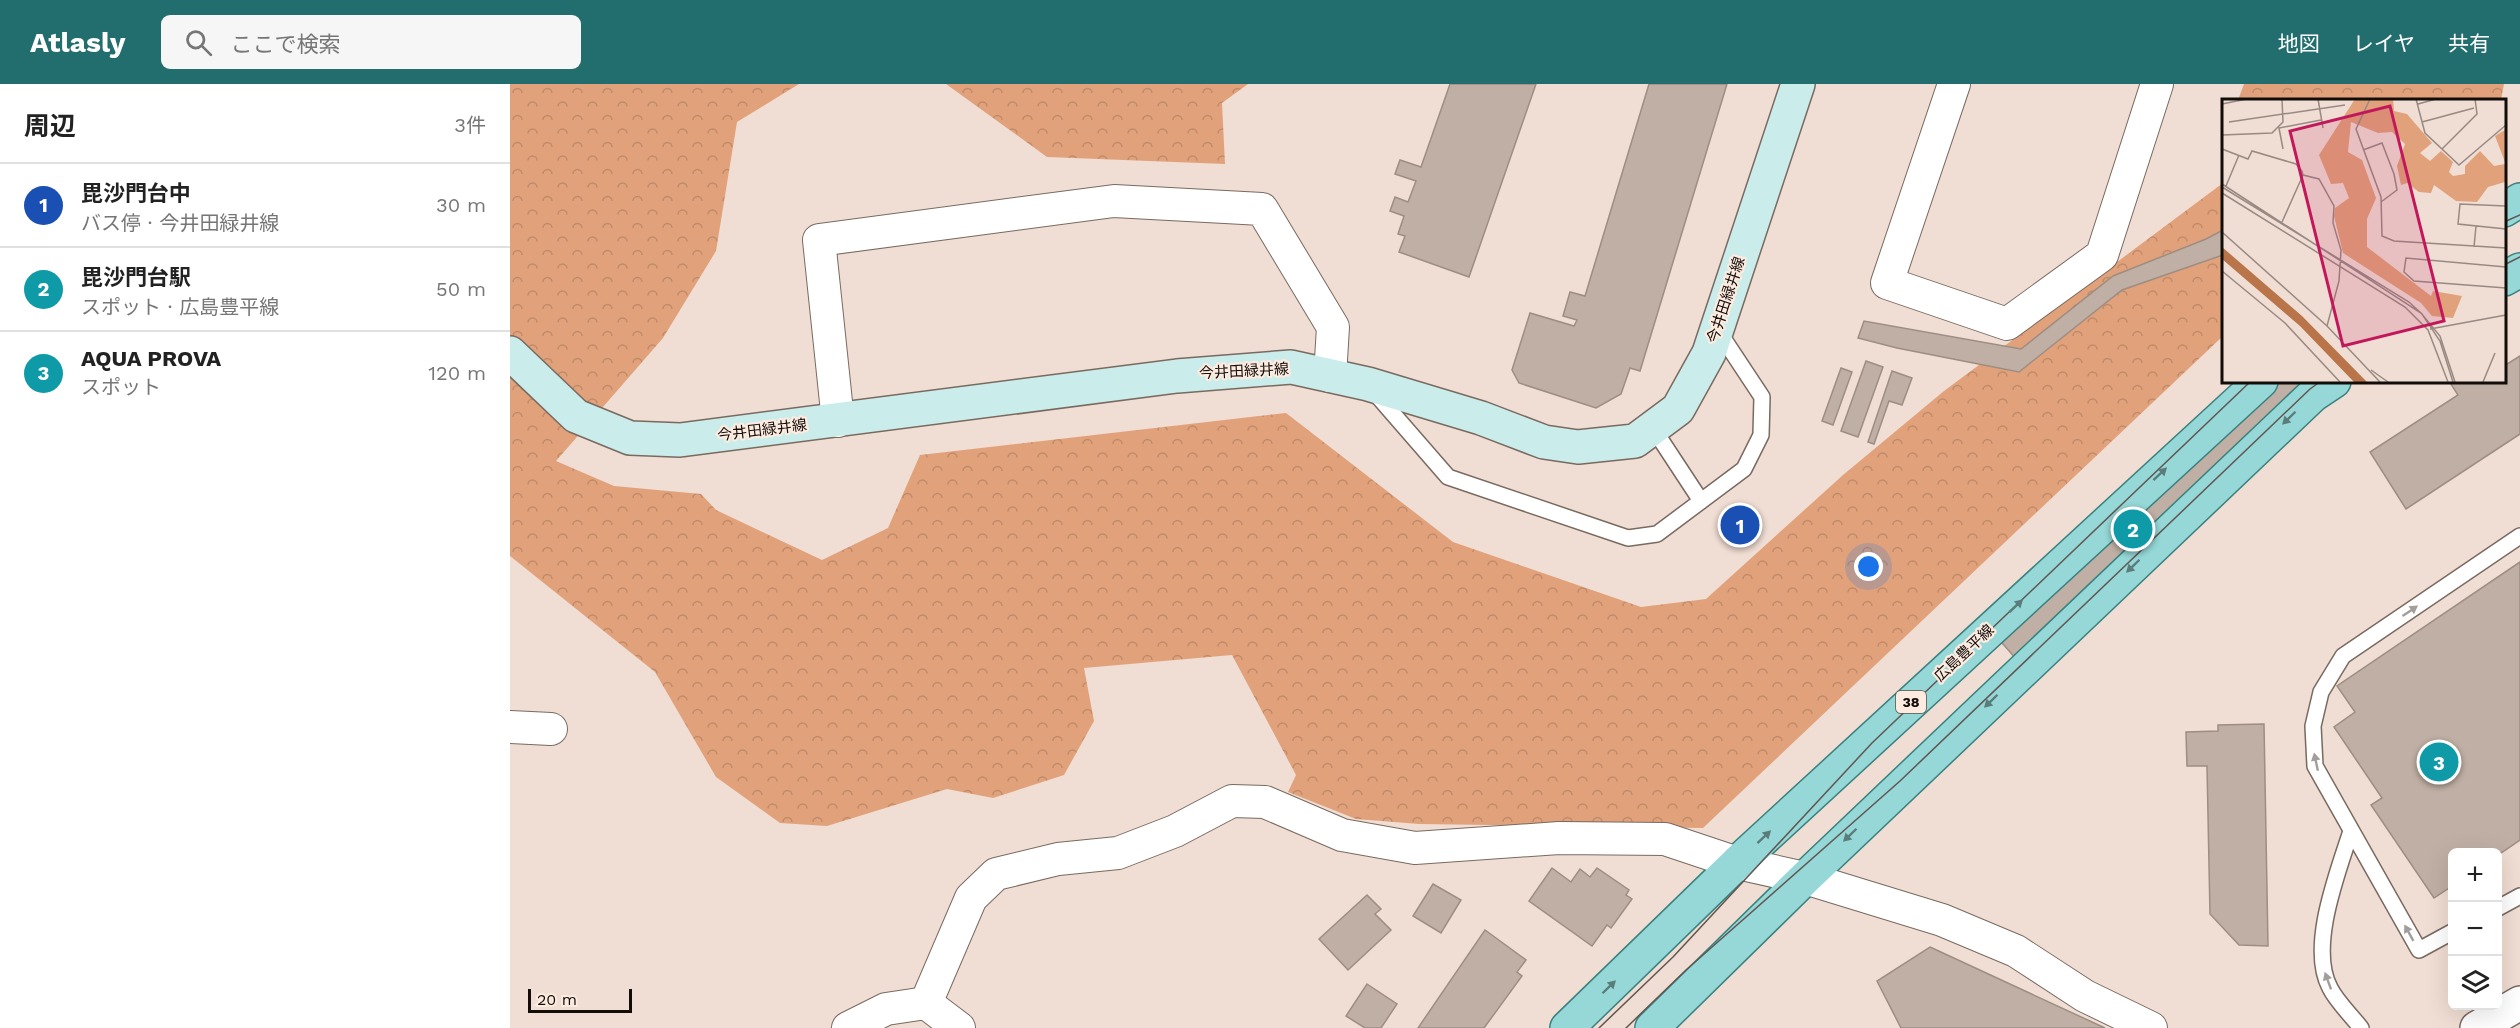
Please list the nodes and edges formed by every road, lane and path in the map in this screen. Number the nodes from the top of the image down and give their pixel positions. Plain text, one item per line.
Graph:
1 (1798, 84) edge
2 (1954, 84) edge
3 (2157, 84) edge
4 (2520, 200) edge
5 (2505, 209) edge
6 (2520, 270) edge
7 (2505, 278) edge
8 (1717, 329) junction
9 (510, 353) edge
10 (1330, 376) junction
11 (2260, 382) edge
12 (2332, 382) edge
13 (1368, 384) junction
14 (838, 421) junction
15 (1653, 428) junction
16 (1701, 501) junction
17 (2520, 536) edge
18 (510, 727) edge
19 (551, 729) dead end
20 (2351, 831) junction
21 (1737, 863) junction
22 (1805, 878) junction
23 (2520, 896) edge
24 (2502, 906) edge
25 (2448, 934) edge
26 (926, 1003) junction
27 (2520, 1003) edge
28 (848, 1028) edge
29 (959, 1028) edge
30 (1567, 1028) edge
31 (1652, 1028) edge
32 (2151, 1028) edge
33 (2361, 1028) edge
34 (2477, 1028) edge

1 - 8 main road, 今井田緑井線
2 - 3 street
4 - 5 main road
6 - 7 main road
8 - 15 main road, 今井田緑井線
8 - 16 lane
9 - 14 main road, 今井田緑井線
10 - 13 main road, 今井田緑井線
10 - 14 main road, 今井田緑井線
10 - 14 street
21 -> 11 main road, 広島豊平線 / 38
12 -> 22 main road
13 - 15 main road, 今井田緑井線
13 - 16 lane
15 - 16 lane
20 -> 17 lane
18 - 19 street
25 -> 20 lane
33 -> 20 lane
21 - 22 street
21 - 26 street
30 -> 21 main road, 広島豊平線 / 38
22 - 31 main road
22 - 32 street
23 - 24 lane
26 - 28 street
26 - 29 street
27 - 34 street

